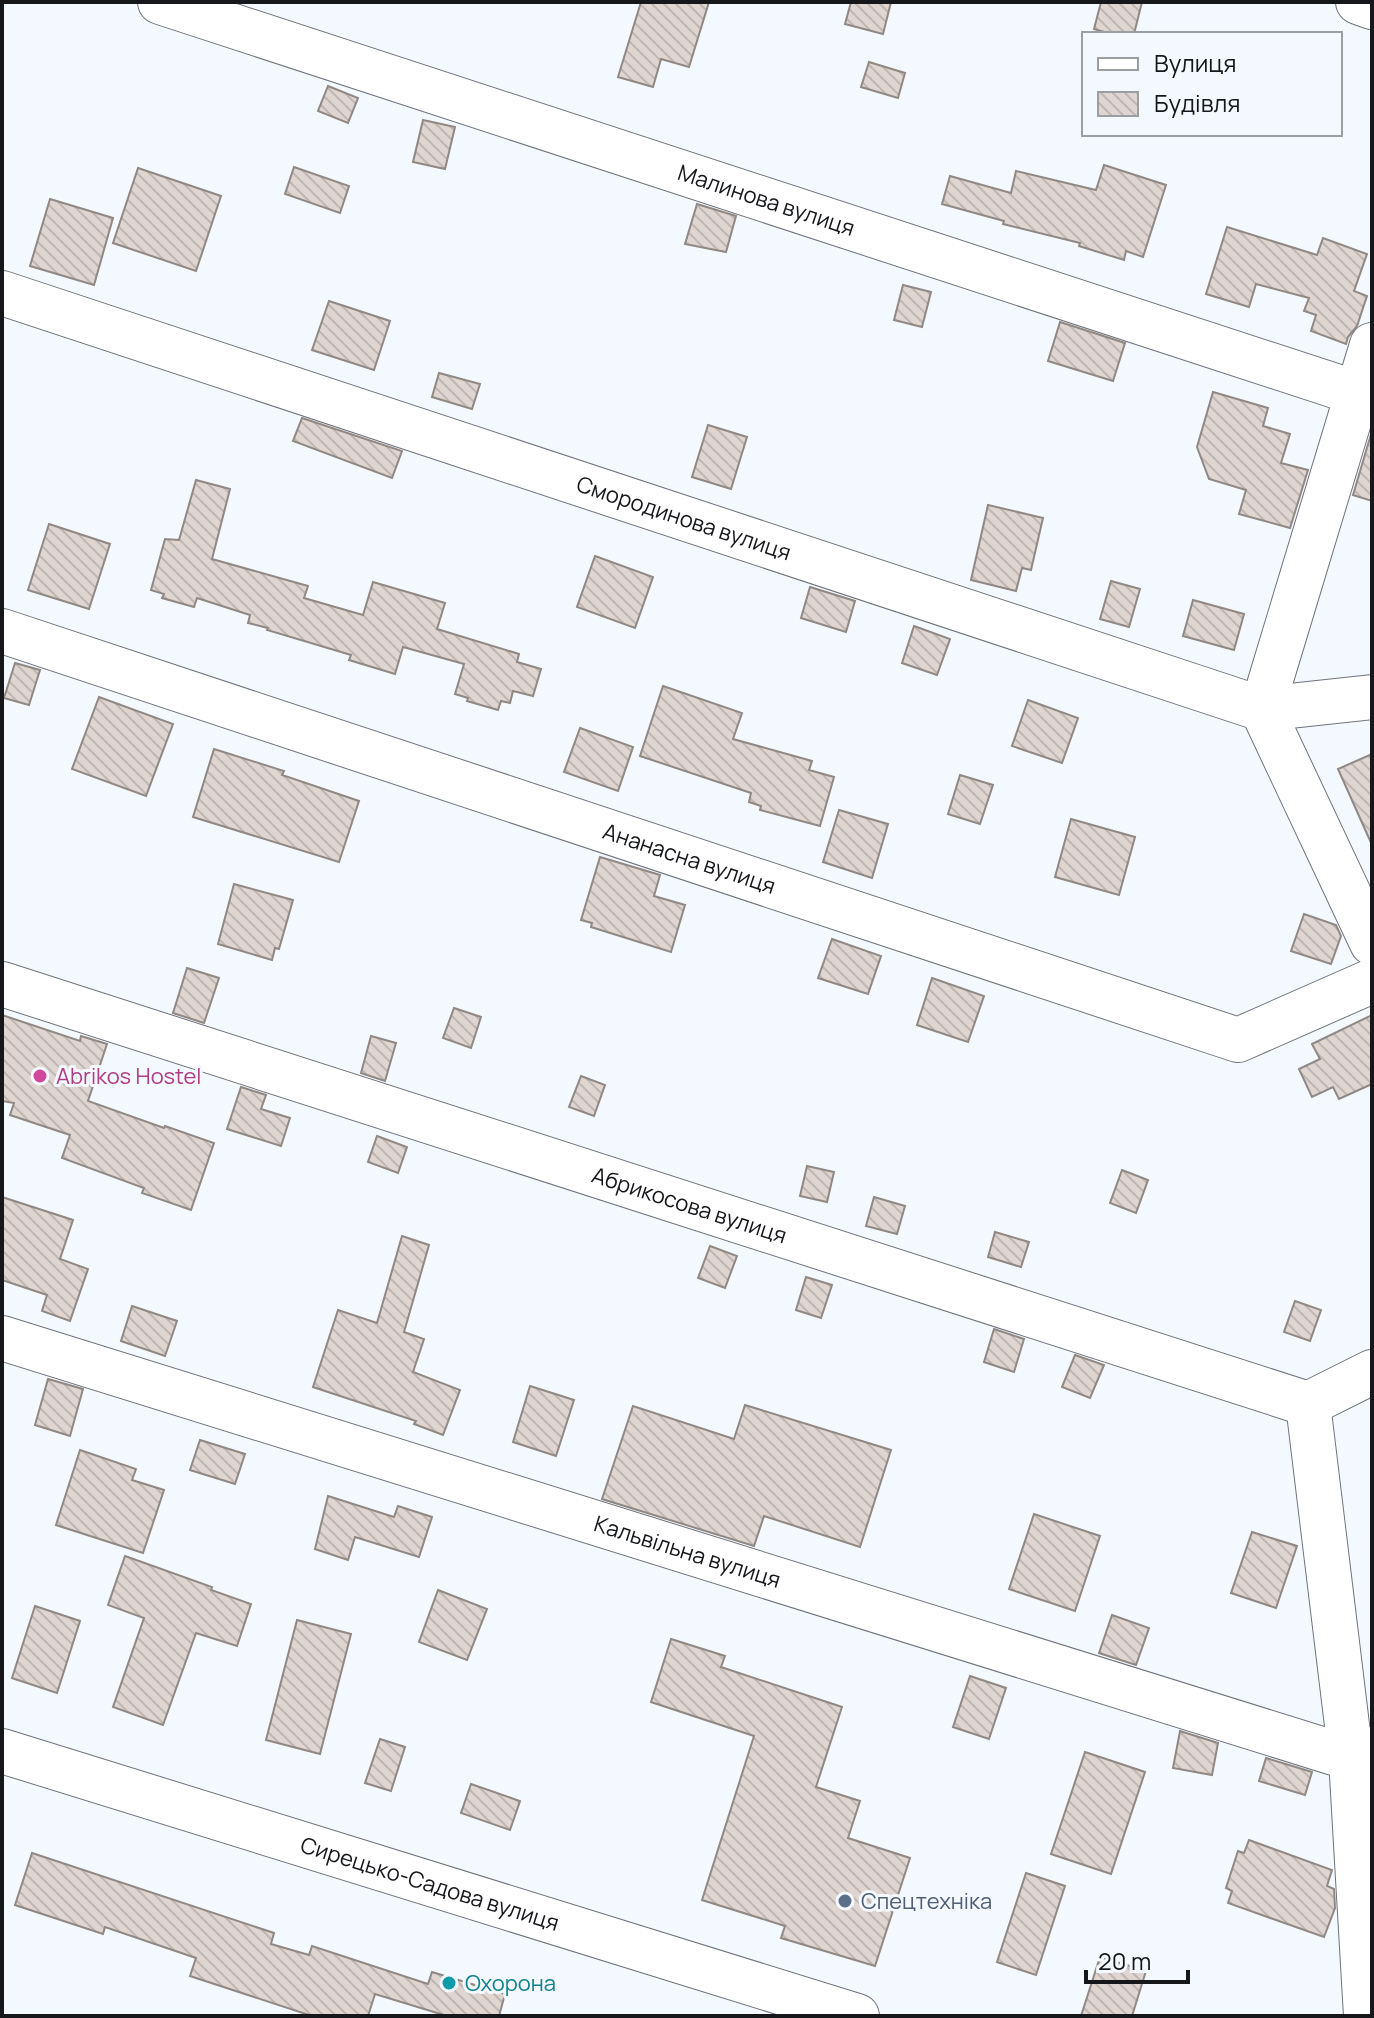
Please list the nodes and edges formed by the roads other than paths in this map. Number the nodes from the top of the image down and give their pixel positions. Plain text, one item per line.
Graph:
1 (160, 2) edge
2 (1358, 2) edge
3 (1372, 7) edge
4 (2, 293) edge
5 (1372, 345) edge
6 (1364, 395) edge
7 (2, 631) edge
8 (1372, 697) edge
9 (1262, 709) junction
10 (1372, 943) edge
11 (1372, 981) edge
12 (2, 984) edge
13 (2, 1338) edge
14 (1372, 1372) edge
15 (1308, 1404) junction
16 (2, 1751) edge
17 (1362, 1754) edge
18 (857, 2016) edge
19 (1366, 2016) edge

1 - 6 street, Малинова вулиця
2 - 3 street
4 - 9 street, Смородинова вулиця
5 - 6 street
6 - 9 street
7 - 11 street, Ананасна вулиця
8 - 9 street, Смородинова вулиця
9 - 10 street
12 - 15 street, Абрикосова вулиця
13 - 17 street, Кальвільна вулиця
14 - 15 street
15 - 17 street
16 - 18 street, Сирецько-Садова вулиця
17 - 19 street

